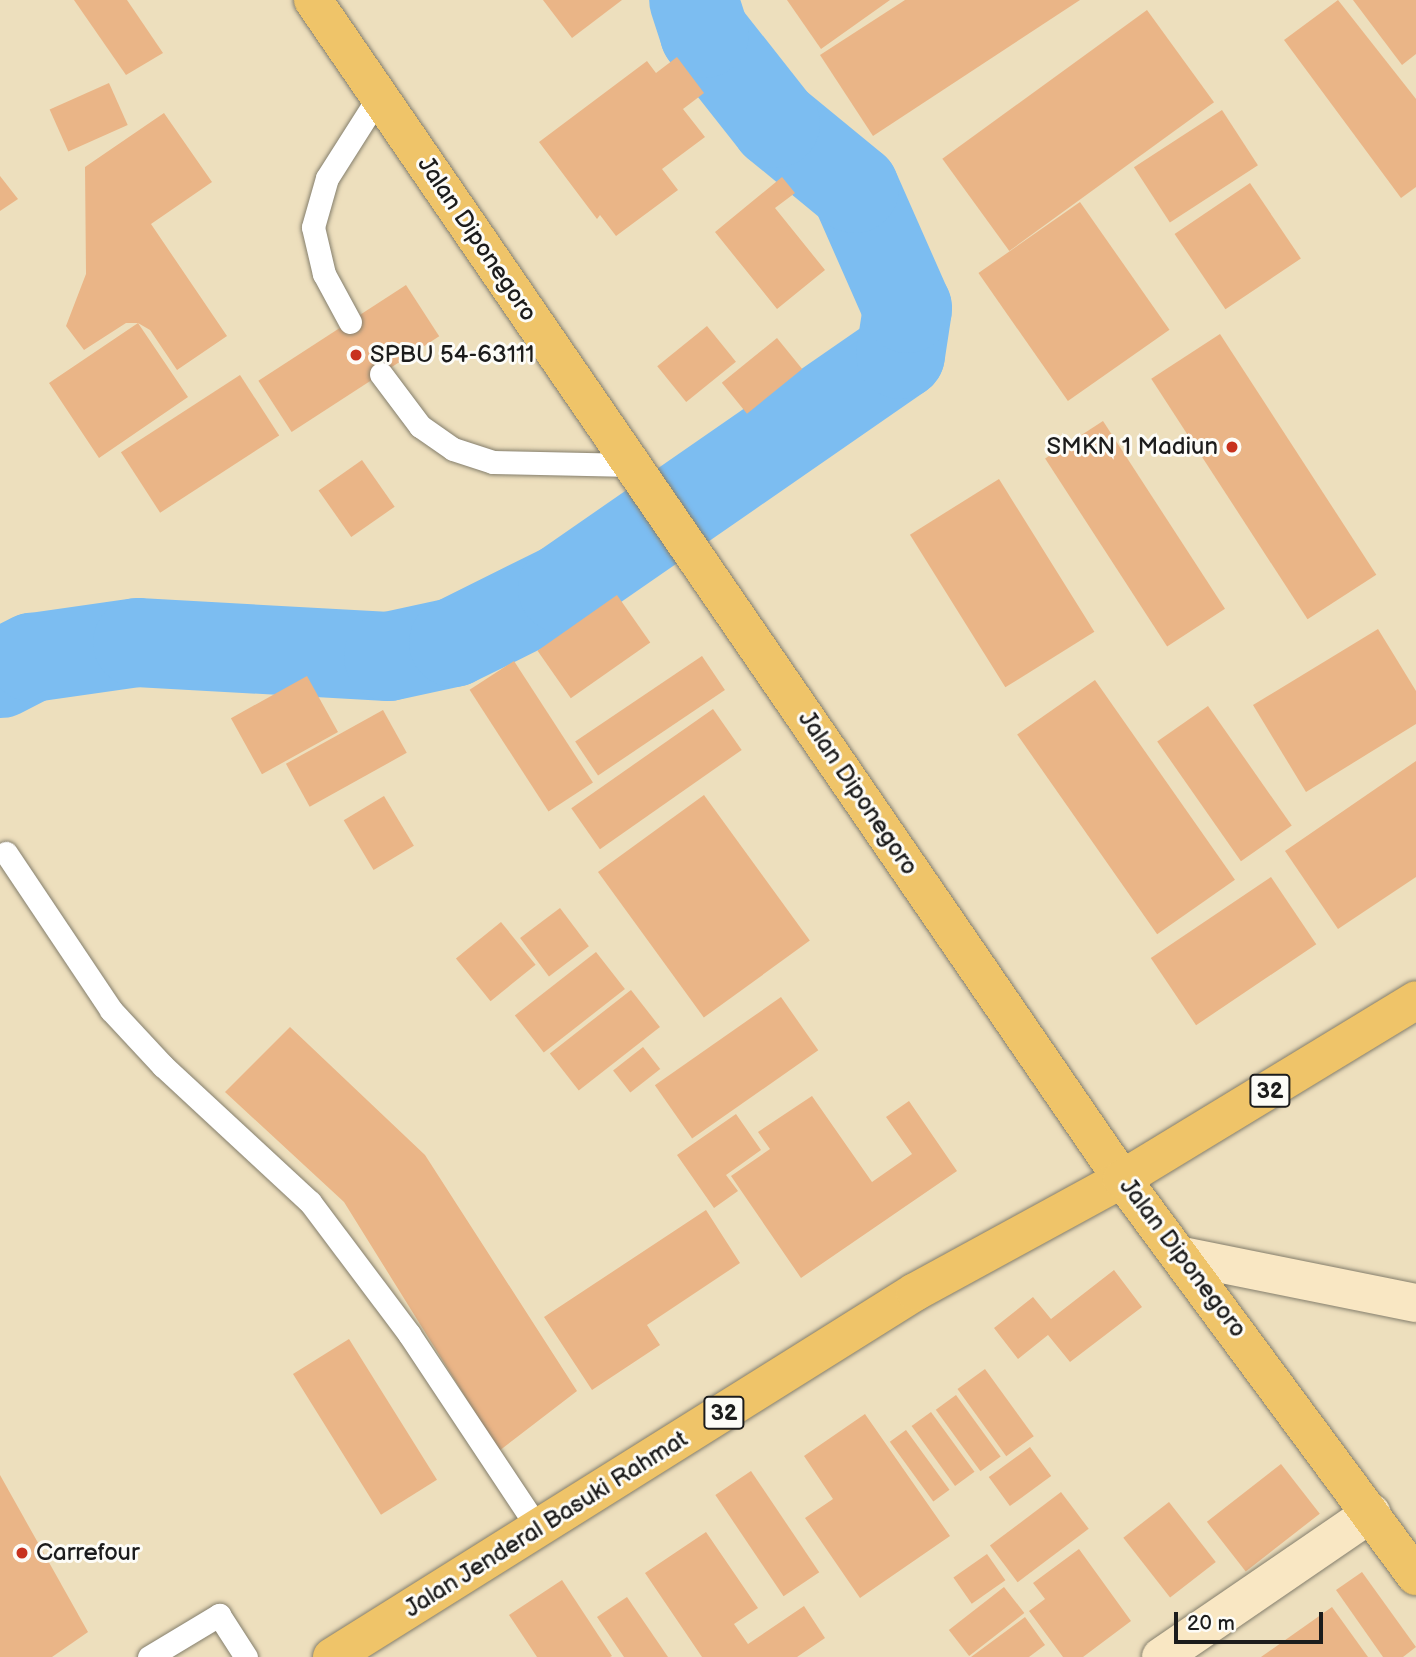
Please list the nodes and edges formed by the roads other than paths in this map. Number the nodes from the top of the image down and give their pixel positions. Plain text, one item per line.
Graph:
1 (313, 0) edge
2 (379, 96) junction
3 (350, 322) dead end
4 (381, 374) dead end
5 (634, 467) junction
6 (6, 853) dead end
7 (1416, 1000) edge
8 (1122, 1179) junction
9 (1182, 1256) junction
10 (1416, 1303) edge
11 (1371, 1513) junction
12 (538, 1530) junction
13 (1416, 1576) edge
14 (149, 1657) edge
15 (246, 1657) edge
16 (332, 1657) edge
17 (1161, 1657) edge

1 - 2 main road, Jalan Diponegoro
2 - 3 lane
2 - 5 main road, Jalan Diponegoro
4 - 5 lane
5 - 8 main road, Jalan Diponegoro
6 - 12 lane
7 - 8 main road, 32
8 - 9 main road, Jalan Diponegoro
8 - 12 main road, Jalan Jenderal Basuki Rahmat / 32
9 - 10 street
9 - 11 main road, Jalan Diponegoro
11 - 13 main road, Jalan Diponegoro
11 - 17 street
12 - 16 main road, Jalan Jenderal Basuki Rahmat / 32
14 - 15 lane

